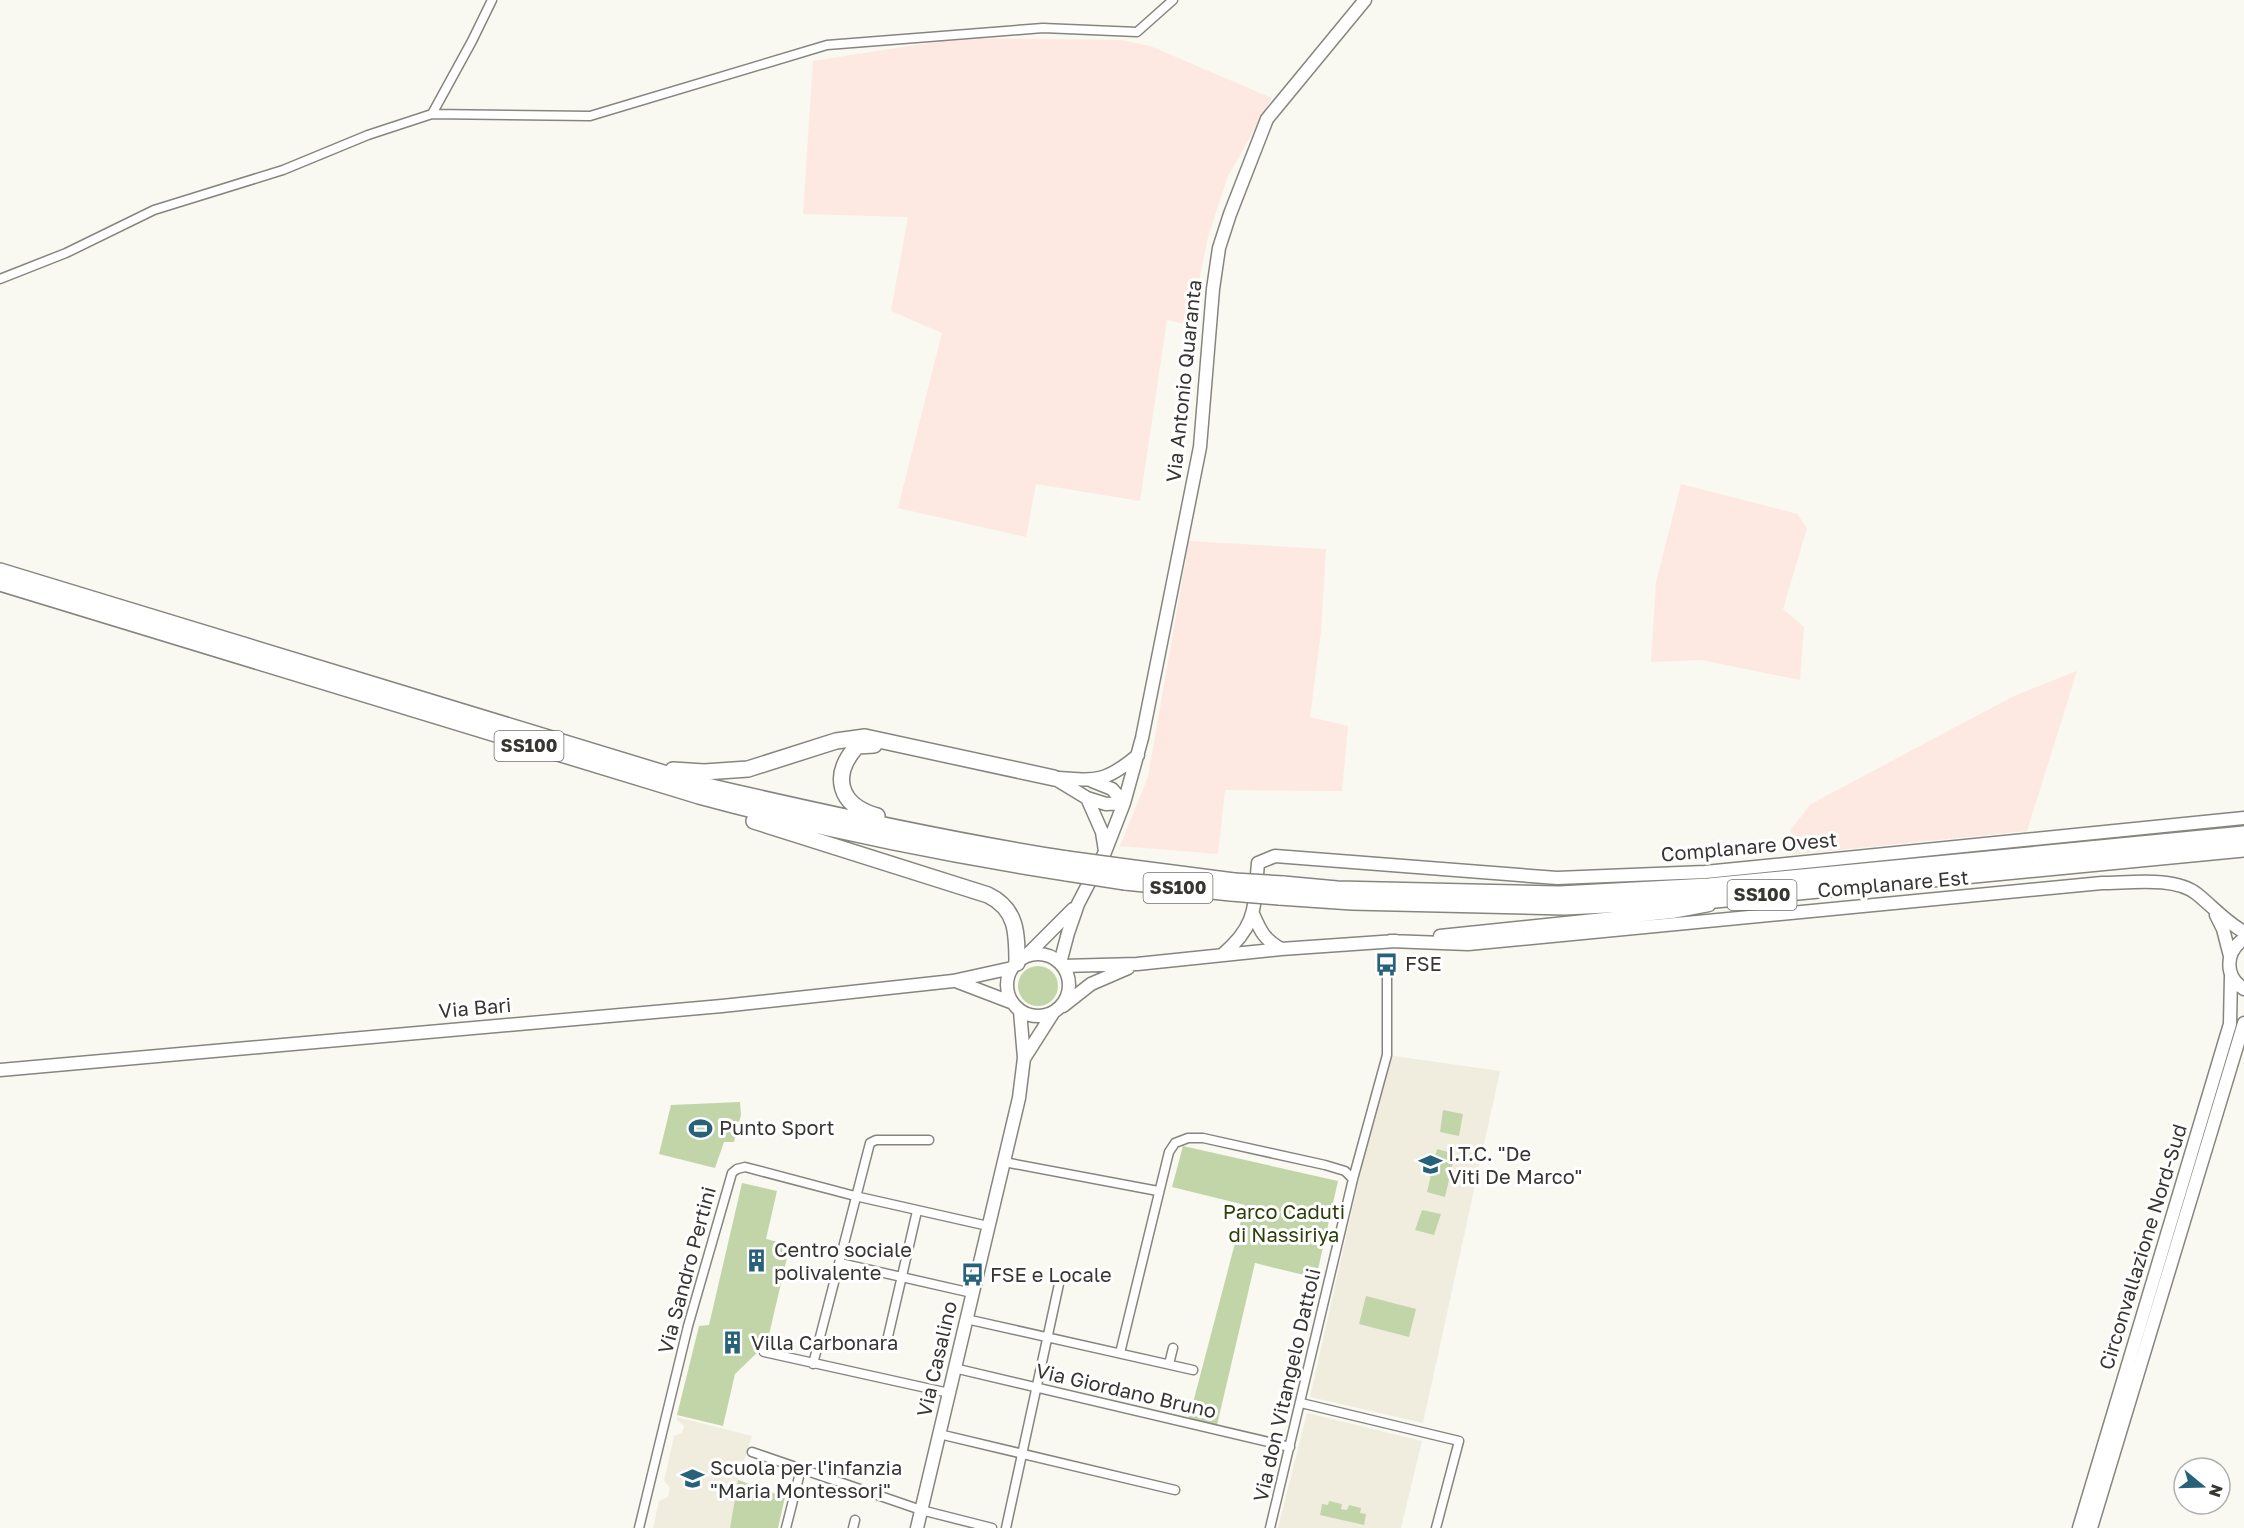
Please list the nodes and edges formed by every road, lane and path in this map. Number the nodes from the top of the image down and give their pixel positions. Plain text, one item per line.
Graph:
1 (492, 0) edge
2 (1173, 0) edge
3 (1365, 0) edge
4 (432, 114) junction
5 (0, 279) edge
6 (0, 571) edge
7 (0, 584) edge
8 (902, 744) junction
9 (552, 753) junction
10 (1138, 755) junction
11 (648, 770) junction
12 (1054, 778) junction
13 (1092, 781) junction
14 (1087, 798) junction
15 (1124, 803) junction
16 (2244, 818) edge
17 (2244, 834) edge
18 (963, 840) junction
19 (2244, 849) edge
20 (1105, 852) junction
21 (1067, 866) junction
22 (1281, 891) junction
23 (1733, 898) junction
24 (1078, 904) junction
25 (2212, 909) junction
26 (1253, 914) junction
27 (2244, 932) edge
28 (2244, 939) edge
29 (1390, 941) junction
30 (1281, 949) junction
31 (1222, 955) junction
32 (2230, 956) junction
33 (1018, 963) junction
34 (1061, 964) junction
35 (1137, 964) junction
36 (1387, 969) dead end
37 (2231, 976) junction
38 (953, 981) junction
39 (2244, 989) edge
40 (1016, 1007) junction
41 (1056, 1011) junction
42 (2244, 1023) edge
43 (1024, 1058) junction
44 (0, 1071) edge
45 (929, 1140) dead end
46 (1004, 1162) junction
47 (1353, 1179) junction
48 (1158, 1191) junction
49 (855, 1196) junction
50 (917, 1211) junction
51 (988, 1226) junction
52 (840, 1263) junction
53 (902, 1279) junction
54 (1059, 1284) dead end
55 (972, 1293) junction
56 (966, 1319) junction
57 (1047, 1338) junction
58 (886, 1345) dead end
59 (1173, 1348) dead end
60 (764, 1352) dead end
61 (1120, 1353) junction
62 (813, 1364) junction
63 (1169, 1364) junction
64 (954, 1368) junction
65 (1193, 1370) dead end
66 (1038, 1387) junction
67 (949, 1393) junction
68 (1300, 1403) junction
69 (939, 1434) junction
70 (1290, 1446) junction
71 (752, 1452) dead end
72 (1023, 1455) junction
73 (801, 1469) junction
74 (1175, 1490) dead end
75 (921, 1510) junction
76 (639, 1528) edge
77 (786, 1528) edge
78 (917, 1528) edge
79 (992, 1528) edge
80 (1005, 1528) edge
81 (1270, 1528) edge
82 (1436, 1528) edge
83 (2079, 1528) edge
84 (2091, 1528) edge

1 - 4 street
2 - 4 street
3 - 10 main road, Via Antonio Quaranta
4 - 5 street
6 - 11 highway, SS100
7 - 9 highway, SS100
8 - 11 highway, SS100
8 - 12 highway, SS100
8 - 18 highway, SS100
9 - 21 highway, SS100
9 - 33 highway, SS100
10 - 13 main road
10 - 15 main road, Via Antonio Quaranta
11 - 18 highway, SS100
12 - 13 main road
12 - 14 main road
13 - 15 main road
14 - 15 main road
14 - 20 main road
15 - 20 main road, Via Antonio Quaranta
16 - 26 main road, Complanare Ovest
17 - 22 highway, SS100
18 - 21 highway, SS100
19 - 23 highway, SS100
20 - 24 main road, Via Antonio Quaranta
21 - 22 highway, SS100, bridge
22 - 23 highway, SS100
23 - 29 main road
24 - 33 main road
24 - 34 main road
25 - 27 main road, Complanare Est
25 - 29 main road, Complanare Est
25 - 32 main road, Circonvallazione Nord-Sud
26 - 30 main road
26 - 31 main road
28 - 32 main road
29 - 30 main road
30 - 31 main road
31 - 35 main road
32 - 37 main road, Circonvallazione Nord-Sud
33 - 34 main road
33 - 38 main road, Via Bari
33 - 40 main road
34 - 35 main road
34 - 41 main road
35 - 41 main road
36 - 47 street
37 - 39 main road
37 - 83 main road, Circonvallazione Nord-Sud
38 - 40 main road
38 - 44 main road, Via Bari
40 - 41 main road
40 - 43 main road, Via Casalino
41 - 43 main road, Via Casalino
42 - 84 main road, Circonvallazione Nord-Sud
43 - 46 main road, Via Casalino
45 - 49 street
46 - 48 street
46 - 51 main road, Via Casalino
47 - 48 street
47 - 68 street, Via don Vitangelo Dattoli
48 - 61 street
49 - 50 street, Via Sandro Pertini
49 - 52 street
49 - 76 street, Via Sandro Pertini
50 - 51 street, Via Sandro Pertini
50 - 53 street
51 - 55 main road, Via Casalino
52 - 53 street
52 - 62 street
53 - 55 street
53 - 58 street
54 - 57 street
55 - 56 main road, Via Casalino
56 - 57 street
56 - 64 main road, Via Casalino
57 - 61 street
57 - 66 street
59 - 63 street
60 - 62 street
61 - 63 street
62 - 67 street
63 - 65 street
64 - 66 street, Via Giordano Bruno
64 - 67 main road, Via Casalino
66 - 70 street, Via Giordano Bruno
66 - 72 street
67 - 69 main road, Via Casalino
68 - 70 street, Via don Vitangelo Dattoli
68 - 82 street
69 - 72 street
69 - 75 main road, Via Casalino
70 - 81 street, Via don Vitangelo Dattoli
71 - 73 street
72 - 74 street
72 - 80 street
73 - 75 street
73 - 77 street
75 - 78 main road, Via Casalino
75 - 79 street

